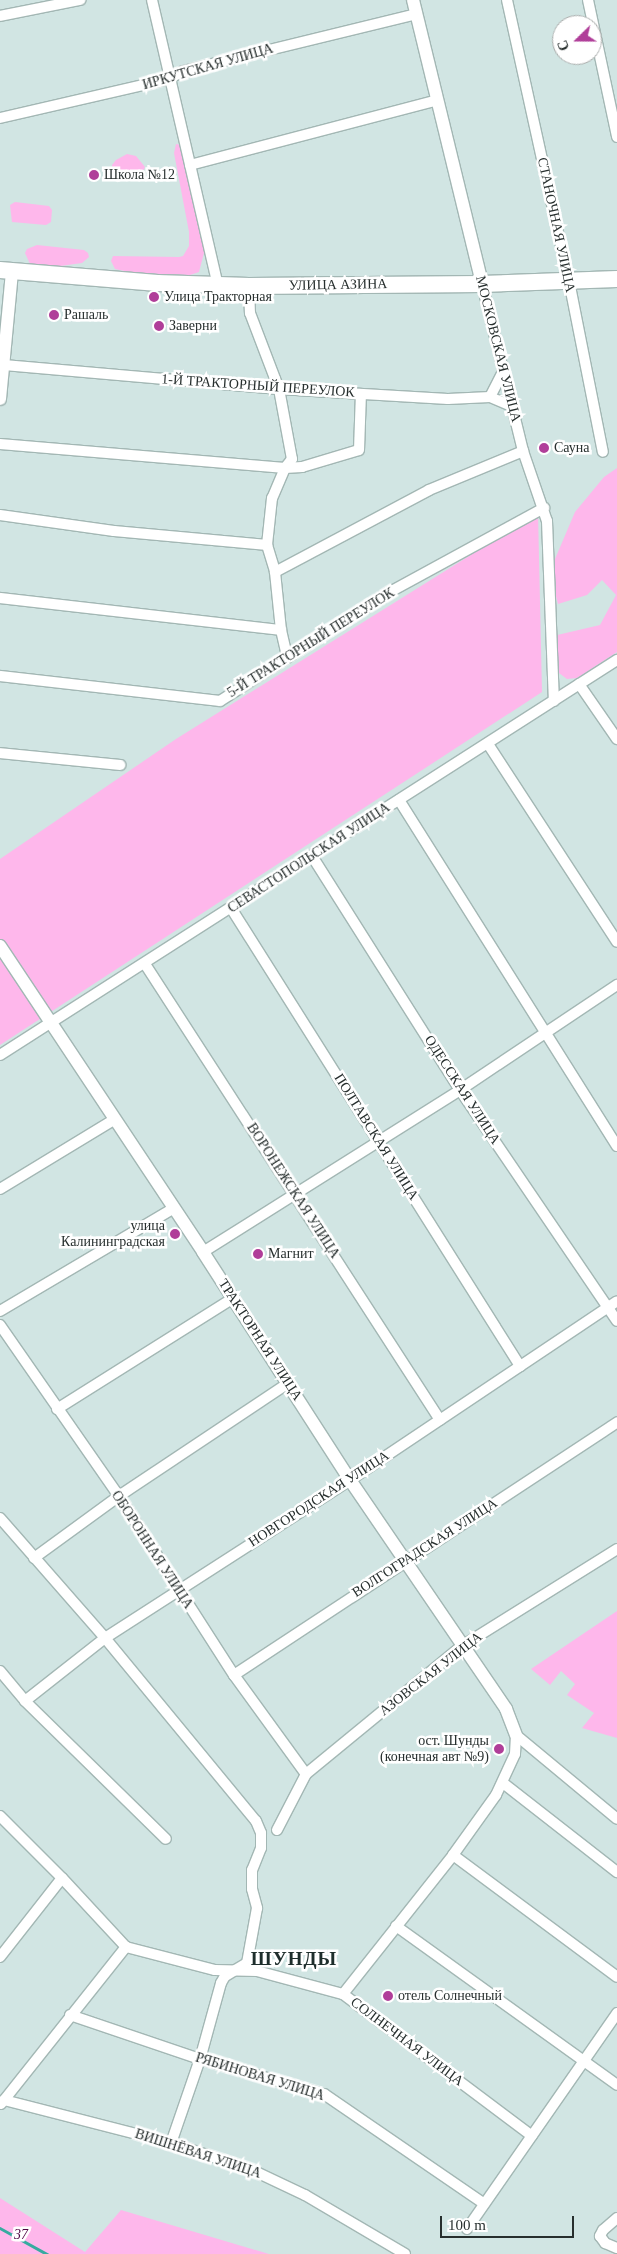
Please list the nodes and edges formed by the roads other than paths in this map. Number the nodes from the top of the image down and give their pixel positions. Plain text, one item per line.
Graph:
1 (80, 0) edge
2 (152, 0) edge
3 (412, 0) edge
4 (506, 0) edge
5 (588, 0) edge
6 (416, 14) junction
7 (0, 16) edge
8 (169, 79) junction
9 (437, 100) junction
10 (0, 118) edge
11 (617, 137) edge
12 (190, 165) junction
13 (6, 271) edge
14 (617, 279) edge
15 (569, 281) junction
16 (482, 284) junction
17 (218, 285) junction
18 (249, 286) junction
19 (4, 365) junction
20 (503, 371) junction
21 (278, 389) junction
22 (361, 394) junction
23 (490, 398) junction
24 (0, 399) edge
25 (511, 406) junction
26 (0, 444) edge
27 (523, 451) junction
28 (603, 452) dead end
29 (285, 468) junction
30 (544, 508) junction
31 (0, 514) edge
32 (267, 546) junction
33 (275, 572) junction
34 (0, 598) edge
35 (281, 630) junction
36 (287, 657) junction
37 (617, 660) edge
38 (0, 676) edge
39 (579, 684) junction
40 (554, 701) junction
41 (617, 739) edge
42 (488, 744) junction
43 (0, 752) edge
44 (120, 765) dead end
45 (399, 800) junction
46 (312, 856) junction
47 (232, 908) junction
48 (617, 942) edge
49 (0, 946) edge
50 (145, 964) junction
51 (617, 985) edge
52 (50, 1024) junction
53 (545, 1033) junction
54 (0, 1055) edge
55 (460, 1090) junction
56 (115, 1119) junction
57 (378, 1140) junction
58 (617, 1146) edge
59 (0, 1189) edge
60 (296, 1194) junction
61 (174, 1208) junction
62 (203, 1252) junction
63 (233, 1298) junction
64 (617, 1301) edge
65 (608, 1307) junction
66 (0, 1311) edge
67 (617, 1321) edge
68 (0, 1325) edge
69 (520, 1366) junction
70 (287, 1384) junction
71 (58, 1409) junction
72 (440, 1420) junction
73 (617, 1422) edge
74 (350, 1480) junction
75 (119, 1496) junction
76 (0, 1518) edge
77 (617, 1549) edge
78 (34, 1558) junction
79 (406, 1561) junction
80 (178, 1590) junction
81 (105, 1638) junction
82 (462, 1646) junction
83 (0, 1671) edge
84 (234, 1675) junction
85 (25, 1701) junction
86 (516, 1735) junction
87 (306, 1774) junction
88 (503, 1783) junction
89 (0, 1816) edge
90 (617, 1819) edge
91 (277, 1830) dead end
92 (166, 1838) dead end
93 (453, 1855) junction
94 (617, 1872) edge
95 (62, 1878) junction
96 (396, 1926) junction
97 (126, 1948) junction
98 (0, 1957) edge
99 (234, 1969) junction
100 (617, 1977) edge
101 (343, 1994) junction
102 (617, 2013) edge
103 (70, 2015) junction
104 (200, 2059) junction
105 (584, 2060) junction
106 (617, 2085) edge
107 (2, 2102) edge
108 (532, 2136) junction
109 (172, 2143) junction
110 (483, 2203) junction
111 (617, 2218) edge
112 (467, 2229) dead end
113 (617, 2248) edge
114 (405, 2254) edge

1 - 7 street
2 - 8 street
3 - 6 street, МОСКОВСКАЯ УЛИЦА
4 - 15 street, СТАНОЧНАЯ УЛИЦА
5 - 11 street
6 - 8 street, ИРКУТСКАЯ УЛИЦА
6 - 9 street, МОСКОВСКАЯ УЛИЦА
8 - 10 street, ИРКУТСКАЯ УЛИЦА
8 - 12 street
9 - 12 street
9 - 16 street, МОСКОВСКАЯ УЛИЦА
12 - 17 street
13 - 17 main road, УЛИЦА АЗИНА
13 - 19 street
14 - 15 main road, УЛИЦА АЗИНА
15 - 16 main road, УЛИЦА АЗИНА
15 - 28 street, СТАНОЧНАЯ УЛИЦА
16 - 18 main road, УЛИЦА АЗИНА
16 - 20 street, МОСКОВСКАЯ УЛИЦА
17 - 18 main road, УЛИЦА АЗИНА
18 - 21 street
19 - 21 street, 1-Й ТРАКТОРНЫЙ ПЕРЕУЛОК
19 - 24 street
20 - 23 street
20 - 25 street, МОСКОВСКАЯ УЛИЦА
21 - 22 street, 1-Й ТРАКТОРНЫЙ ПЕРЕУЛОК
21 - 29 street
22 - 23 street, 1-Й ТРАКТОРНЫЙ ПЕРЕУЛОК
22 - 29 street
23 - 25 street, 1-Й ТРАКТОРНЫЙ ПЕРЕУЛОК
25 - 27 street, МОСКОВСКАЯ УЛИЦА
26 - 29 street
27 - 30 street, МОСКОВСКАЯ УЛИЦА
27 - 33 street
29 - 32 street
30 - 36 street, 5-Й ТРАКТОРНЫЙ ПЕРЕУЛОК
30 - 40 street, МОСКОВСКАЯ УЛИЦА
31 - 32 street
32 - 33 street
33 - 35 street
34 - 35 street
35 - 36 street
36 - 38 street, 5-Й ТРАКТОРНЫЙ ПЕРЕУЛОК
37 - 39 street, СЕВАСТОПОЛЬСКАЯ УЛИЦА
39 - 40 street, СЕВАСТОПОЛЬСКАЯ УЛИЦА
39 - 41 street
40 - 42 street, СЕВАСТОПОЛЬСКАЯ УЛИЦА
42 - 45 street, СЕВАСТОПОЛЬСКАЯ УЛИЦА
42 - 48 street
43 - 44 street
45 - 46 street, СЕВАСТОПОЛЬСКАЯ УЛИЦА
45 - 53 street
46 - 47 street, СЕВАСТОПОЛЬСКАЯ УЛИЦА
46 - 55 street, ОДЕССКАЯ УЛИЦА
47 - 50 street, СЕВАСТОПОЛЬСКАЯ УЛИЦА
47 - 57 street, ПОЛТАВСКАЯ УЛИЦА
49 - 52 street, ТРАКТОРНАЯ УЛИЦА
50 - 52 street, СЕВАСТОПОЛЬСКАЯ УЛИЦА
50 - 60 street, ВОРОНЕЖСКАЯ УЛИЦА
51 - 53 street
52 - 54 street, СЕВАСТОПОЛЬСКАЯ УЛИЦА
52 - 56 street, ТРАКТОРНАЯ УЛИЦА
53 - 55 street
53 - 58 street
55 - 57 street
55 - 65 street, ОДЕССКАЯ УЛИЦА
56 - 59 street
56 - 61 street, ТРАКТОРНАЯ УЛИЦА
57 - 60 street
57 - 69 street, ПОЛТАВСКАЯ УЛИЦА
60 - 62 street
60 - 72 street, ВОРОНЕЖСКАЯ УЛИЦА
61 - 62 street, ТРАКТОРНАЯ УЛИЦА
61 - 66 street
62 - 63 street, ТРАКТОРНАЯ УЛИЦА
63 - 70 street, ТРАКТОРНАЯ УЛИЦА
63 - 71 street
64 - 65 street, НОВГОРОДСКАЯ УЛИЦА
65 - 67 street, ОДЕССКАЯ УЛИЦА
65 - 69 street, НОВГОРОДСКАЯ УЛИЦА
68 - 71 street, ОБОРОННАЯ УЛИЦА
69 - 72 street, НОВГОРОДСКАЯ УЛИЦА
70 - 74 street, ТРАКТОРНАЯ УЛИЦА
70 - 75 street
71 - 75 street, ОБОРОННАЯ УЛИЦА
72 - 74 street, НОВГОРОДСКАЯ УЛИЦА
73 - 79 street, ВОЛГОГРАДСКАЯ УЛИЦА
74 - 79 street, ТРАКТОРНАЯ УЛИЦА
74 - 80 street, НОВГОРОДСКАЯ УЛИЦА
75 - 78 street
75 - 80 street, ОБОРОННАЯ УЛИЦА
76 - 78 street
77 - 82 street, АЗОВСКАЯ УЛИЦА
78 - 81 street
79 - 82 street, ТРАКТОРНАЯ УЛИЦА
79 - 84 street, ВОЛГОГРАДСКАЯ УЛИЦА
80 - 81 street, НОВГОРОДСКАЯ УЛИЦА
80 - 84 street, ОБОРОННАЯ УЛИЦА
81 - 85 street, НОВГОРОДСКАЯ УЛИЦА
81 - 99 street
82 - 86 street, ТРАКТОРНАЯ УЛИЦА
82 - 87 street, АЗОВСКАЯ УЛИЦА
83 - 85 street
84 - 87 street, ОБОРОННАЯ УЛИЦА
85 - 92 street
86 - 88 street
86 - 90 street
87 - 91 street, АЗОВСКАЯ УЛИЦА
88 - 93 street
88 - 94 street
89 - 95 street
93 - 96 street
93 - 100 street
95 - 97 street
95 - 98 street
96 - 101 street
96 - 105 street
97 - 99 street, СОЛНЕЧНАЯ УЛИЦА
97 - 103 street
99 - 101 street, СОЛНЕЧНАЯ УЛИЦА
99 - 104 street
101 - 108 street, СОЛНЕЧНАЯ УЛИЦА
102 - 105 street
103 - 104 street, РЯБИНОВАЯ УЛИЦА
103 - 107 street
104 - 109 street
104 - 110 street, РЯБИНОВАЯ УЛИЦА
105 - 106 street
105 - 108 street
107 - 109 street, ВИШНЁВАЯ УЛИЦА
108 - 110 street
109 - 114 street, ВИШНЁВАЯ УЛИЦА
110 - 112 street
111 - 113 street

